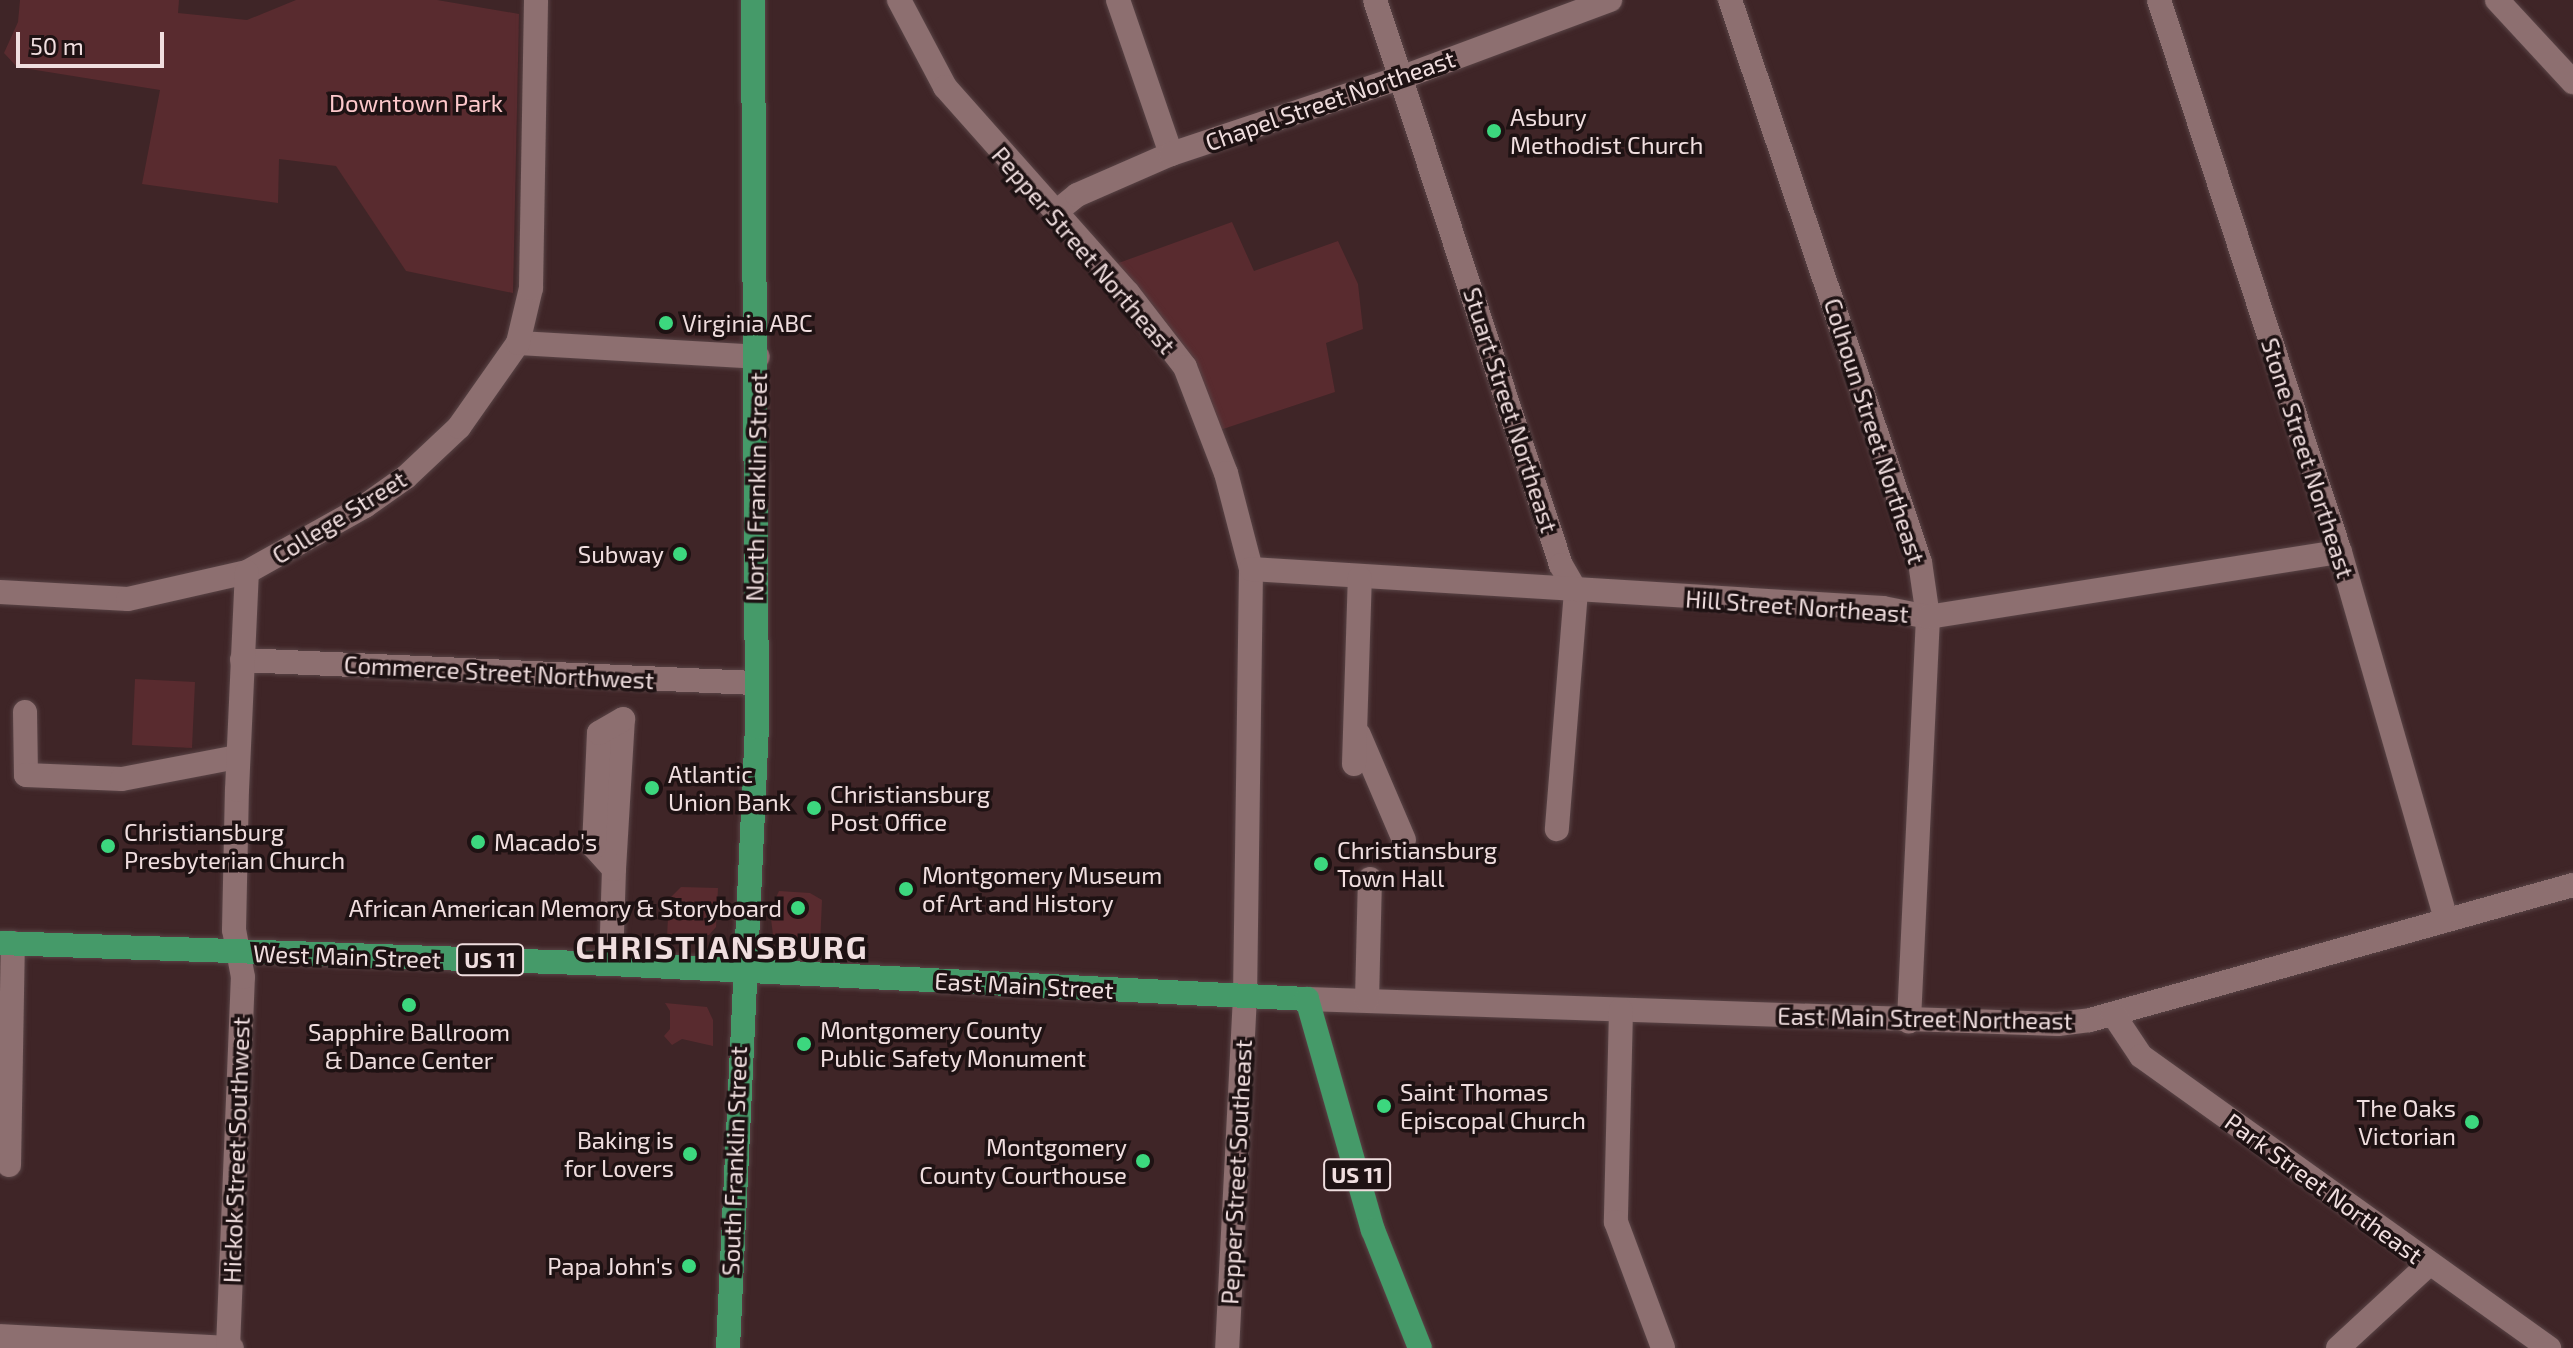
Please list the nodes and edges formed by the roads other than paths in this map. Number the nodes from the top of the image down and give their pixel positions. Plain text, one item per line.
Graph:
1 (536, 0) edge
2 (753, 0) edge
3 (899, 0) edge
4 (1118, 0) edge
5 (1375, 0) edge
6 (1610, 0) edge
7 (1730, 0) edge
8 (2159, 0) edge
9 (2497, 0) edge
10 (1403, 77) junction
11 (2573, 82) edge
12 (1171, 154) junction
13 (1056, 212) junction
14 (518, 343) junction
15 (758, 357) junction
16 (2340, 552) junction
17 (1251, 569) junction
18 (247, 572) junction
19 (1360, 578) junction
20 (1576, 591) junction
21 (0, 592) edge
22 (1928, 617) junction
23 (242, 660) junction
24 (755, 683) junction
25 (25, 712) dead end
26 (623, 719) dead end
27 (1353, 722) junction
28 (237, 757) junction
29 (1354, 764) dead end
30 (1557, 829) dead end
31 (1404, 840) dead end
32 (1370, 879) dead end
33 (2573, 885) edge
34 (2446, 920) junction
35 (6, 943) edge
36 (238, 952) junction
37 (611, 964) junction
38 (742, 973) junction
39 (1245, 996) junction
40 (1307, 999) junction
41 (1367, 1000) junction
42 (1621, 1010) junction
43 (2113, 1014) junction
44 (1909, 1022) junction
45 (9, 1165) dead end
46 (2429, 1264) junction
47 (0, 1336) edge
48 (229, 1348) edge
49 (728, 1348) edge
50 (1227, 1348) edge
51 (1420, 1348) edge
52 (1663, 1348) edge
53 (2338, 1348) edge
54 (2549, 1348) edge

1 - 14 street, College Street
2 - 15 main road, North Franklin Street
3 - 13 street, Pepper Street Northeast
4 - 12 street
5 - 10 street, Stuart Street Northeast
6 - 10 street, Chapel Street Northeast
7 - 22 street, Colhoun Street Northeast
8 - 16 street, Stone Street Northeast
9 - 11 street
10 - 12 street, Chapel Street Northeast
10 - 20 street, Stuart Street Northeast
12 - 13 street, Chapel Street Northeast
13 - 17 street, Pepper Street Northeast
14 - 15 street
14 - 18 street, College Street
15 - 24 main road, North Franklin Street
16 - 22 street, Hill Street Northeast
16 - 34 street, Stone Street Northeast
17 - 19 street, Hill Street Northeast
17 - 39 street, Pepper Street Northeast
18 - 21 street, College Street
18 - 23 street, Hickok Street Southwest
19 - 20 street, Hill Street Northeast
19 - 27 street
20 - 22 street, Hill Street Northeast
20 - 30 street
22 - 44 street, Colhoun Street Northeast
23 - 24 street, Commerce Street Northwest
23 - 28 street, Hickok Street Southwest
24 - 38 main road, North Franklin Street
25 - 28 street
26 - 37 street
27 - 29 street
27 - 31 street
28 - 36 street, Hickok Street Southwest
32 - 41 street
33 - 34 street, East Main Street Northeast
34 - 43 street, East Main Street Northeast
35 - 36 main road, West Main Street / US 11
35 - 45 street
36 - 37 main road, West Main Street / US 11
36 - 48 street, Hickok Street Southwest
37 - 38 main road, West Main Street / US 11
38 - 39 main road, East Main Street / US 11
38 - 49 main road, South Franklin Street
39 - 40 main road, East Main Street / US 11
39 - 50 street, Pepper Street Southeast
40 - 41 street, East Main Street Northeast
40 - 51 main road, US 11
41 - 42 street, East Main Street Northeast
42 - 44 street, East Main Street Northeast
42 - 52 street
43 - 44 street, East Main Street Northeast
43 - 46 street, Park Street Northeast
46 - 53 street
46 - 54 street, Park Street Northeast
47 - 48 street

